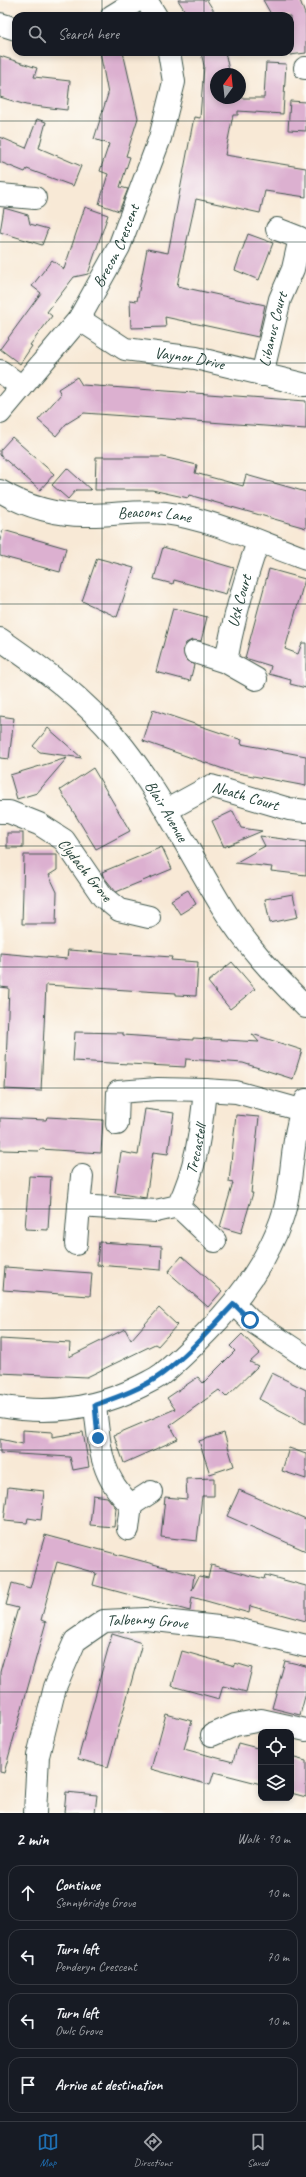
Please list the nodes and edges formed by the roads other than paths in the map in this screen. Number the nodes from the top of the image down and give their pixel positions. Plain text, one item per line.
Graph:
1 (138, 0) edge
2 (146, 0) edge
3 (118, 12) edge
4 (154, 12) edge
5 (0, 24) edge
6 (12, 28) edge
7 (170, 56) edge
8 (0, 195) edge
9 (35, 198) dead end
10 (277, 229) dead end
11 (303, 238) edge
12 (79, 319) junction
13 (0, 371) edge
14 (262, 375) junction
15 (306, 386) edge
16 (22, 387) junction
17 (0, 413) edge
18 (0, 491) edge
19 (258, 542) junction
20 (306, 559) edge
21 (0, 639) edge
22 (195, 652) dead end
23 (226, 662) junction
24 (256, 679) dead end
25 (167, 810) junction
26 (306, 811) edge
27 (0, 812) edge
28 (149, 918) dead end
29 (306, 1007) edge
30 (205, 1090) junction
31 (304, 1105) edge
32 (117, 1124) dead end
33 (82, 1176) dead end
34 (298, 1193) edge
35 (79, 1206) junction
36 (178, 1206) junction
37 (215, 1241) dead end
38 (76, 1244) dead end
39 (234, 1304) junction
40 (306, 1357) edge
41 (95, 1405) junction
42 (0, 1406) edge
43 (151, 1492) dead end
44 (131, 1505) junction
45 (128, 1529) dead end
46 (306, 1646) edge
47 (306, 1730) edge
48 (212, 1735) dead end
49 (34, 1813) edge

1 - 3 street
2 - 4 street
5 - 6 street
7 - 12 street, Brecon Crescent
8 - 9 street
10 - 11 street, Libanus Court
11 - 14 street, Libanus Court
12 - 14 street, Vaynor Drive
12 - 16 street, Brecon Crescent
13 - 16 street
14 - 15 street, Vaynor Drive
16 - 17 street, Brecon Crescent
18 - 19 street, Beacons Lane
19 - 20 street, Beacons Lane
19 - 23 street, Usk Court
21 - 25 street, Blair Avenue
22 - 23 street
23 - 24 street
25 - 26 street, Neath Court
25 - 29 street, Blair Avenue
27 - 28 street, Clydach Grove
30 - 31 street
30 - 32 street
30 - 36 street, Trecastell
31 - 34 street
33 - 35 street
34 - 39 street
35 - 36 street
35 - 38 street
36 - 37 street
39 - 40 street
39 - 41 street
41 - 42 street
41 - 44 street
43 - 44 street
44 - 45 street
46 - 49 street, Talbenny Grove
47 - 48 street

